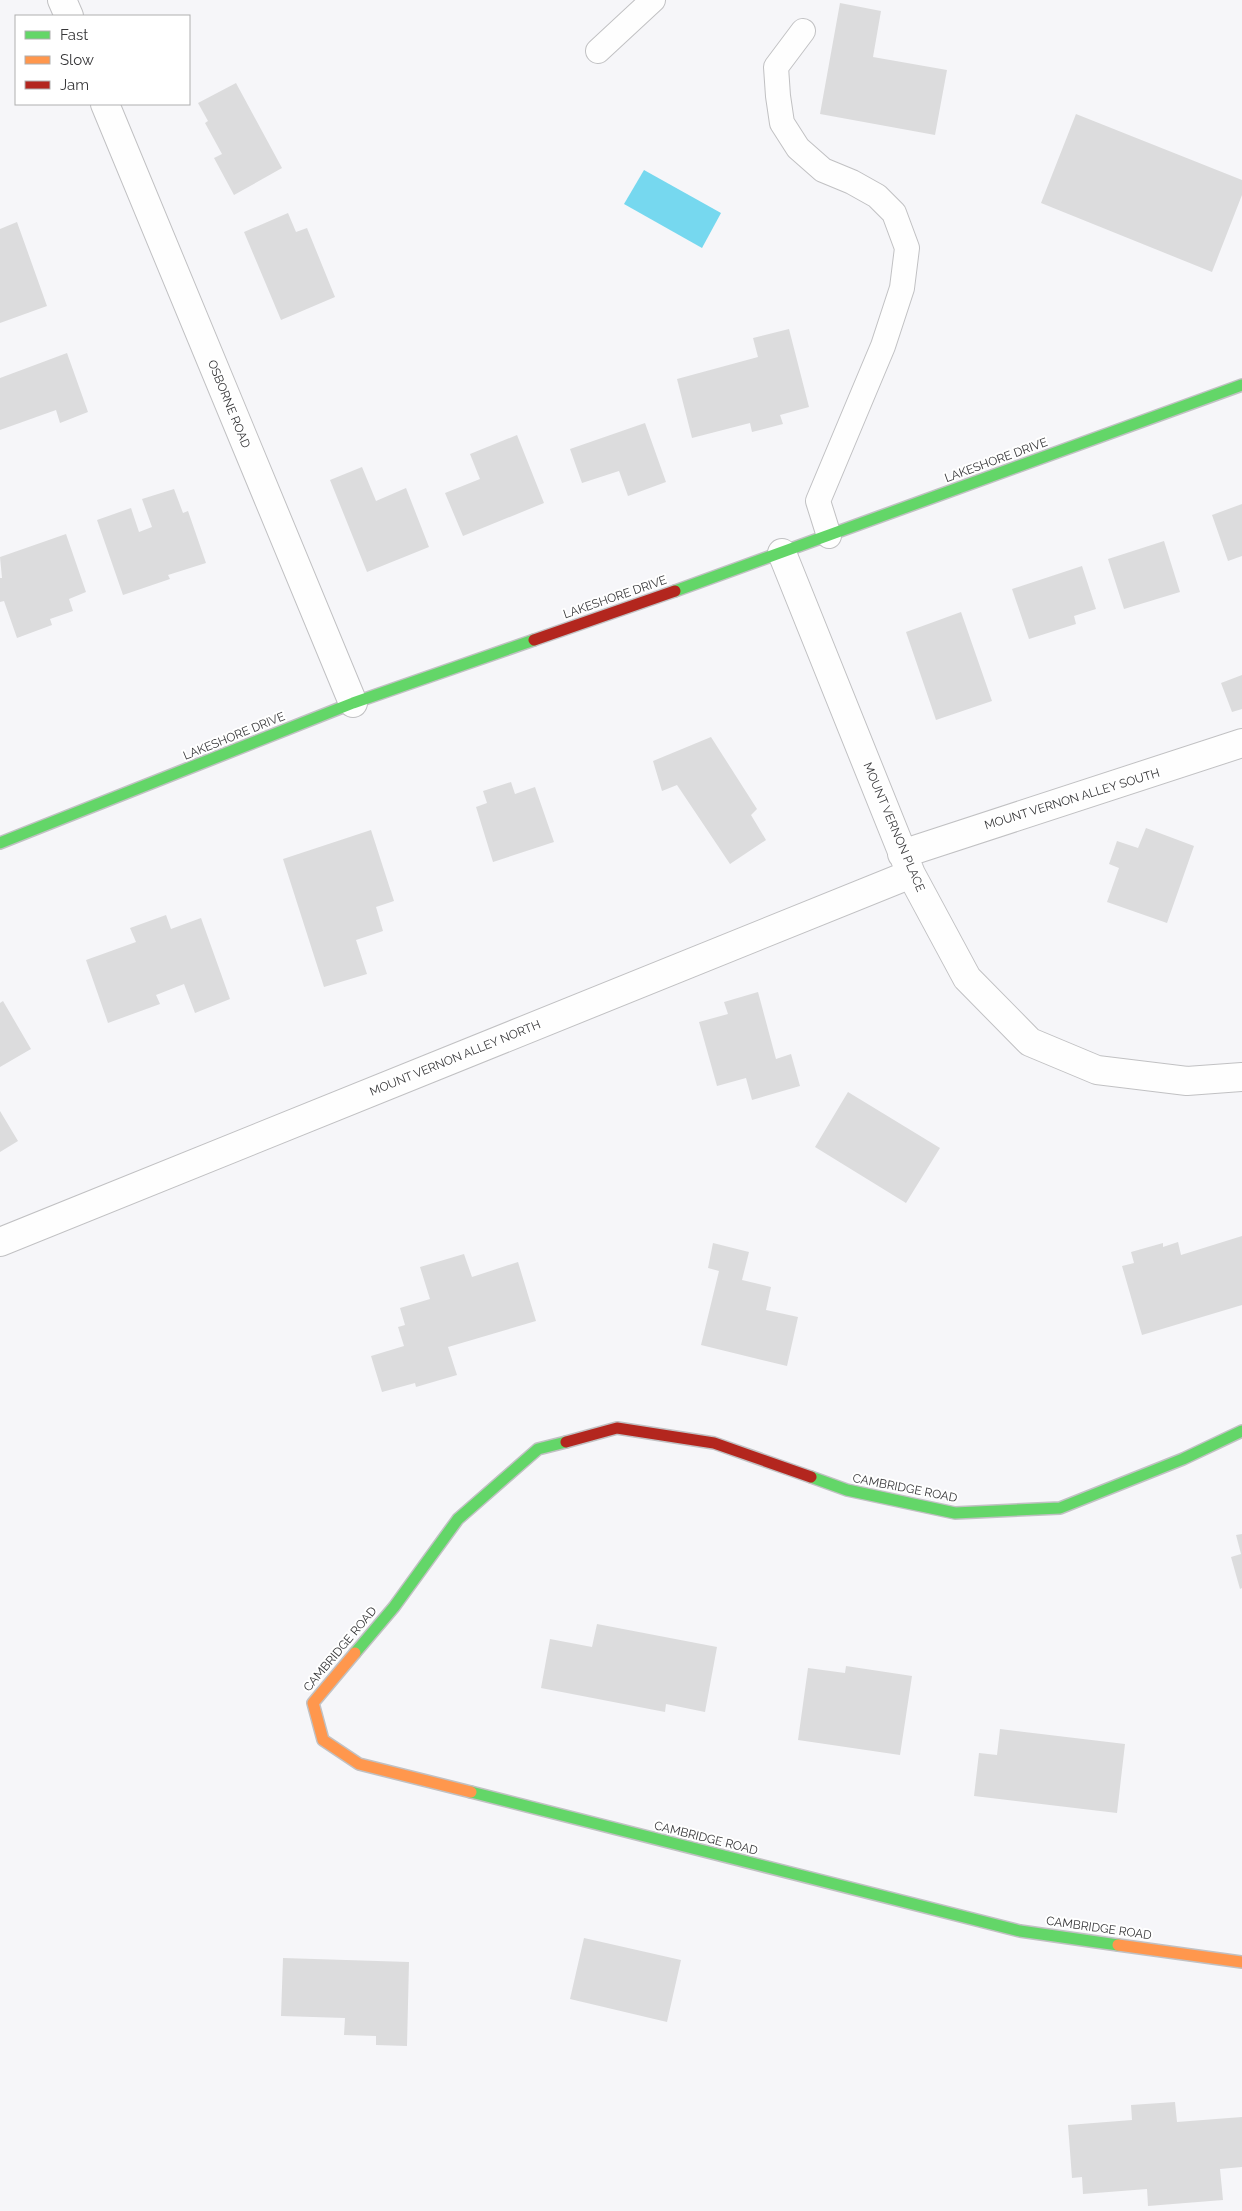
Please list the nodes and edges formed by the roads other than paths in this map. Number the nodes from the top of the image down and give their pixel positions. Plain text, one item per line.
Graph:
1 (62, 0) edge
2 (653, 0) edge
3 (69, 15) edge
4 (803, 31) dead end
5 (598, 51) dead end
6 (105, 105) edge
7 (1242, 385) edge
8 (829, 536) junction
9 (782, 553) junction
10 (353, 703) junction
11 (1242, 743) edge
12 (0, 843) edge
13 (906, 864) junction
14 (1242, 1076) edge
15 (0, 1242) edge
16 (1242, 1431) edge
17 (1242, 1962) edge

1 - 3 street
2 - 5 lane
4 - 8 lane
6 - 10 street, OSBORNE ROAD
7 - 8 street, LAKESHORE DRIVE
8 - 9 street, LAKESHORE DRIVE
9 - 10 street, LAKESHORE DRIVE
9 - 13 street, MOUNT VERNON PLACE
10 - 12 street, LAKESHORE DRIVE
11 - 13 street, MOUNT VERNON ALLEY SOUTH
13 - 14 street, MOUNT VERNON PLACE
13 - 15 street, MOUNT VERNON ALLEY NORTH
16 - 17 street, CAMBRIDGE ROAD

